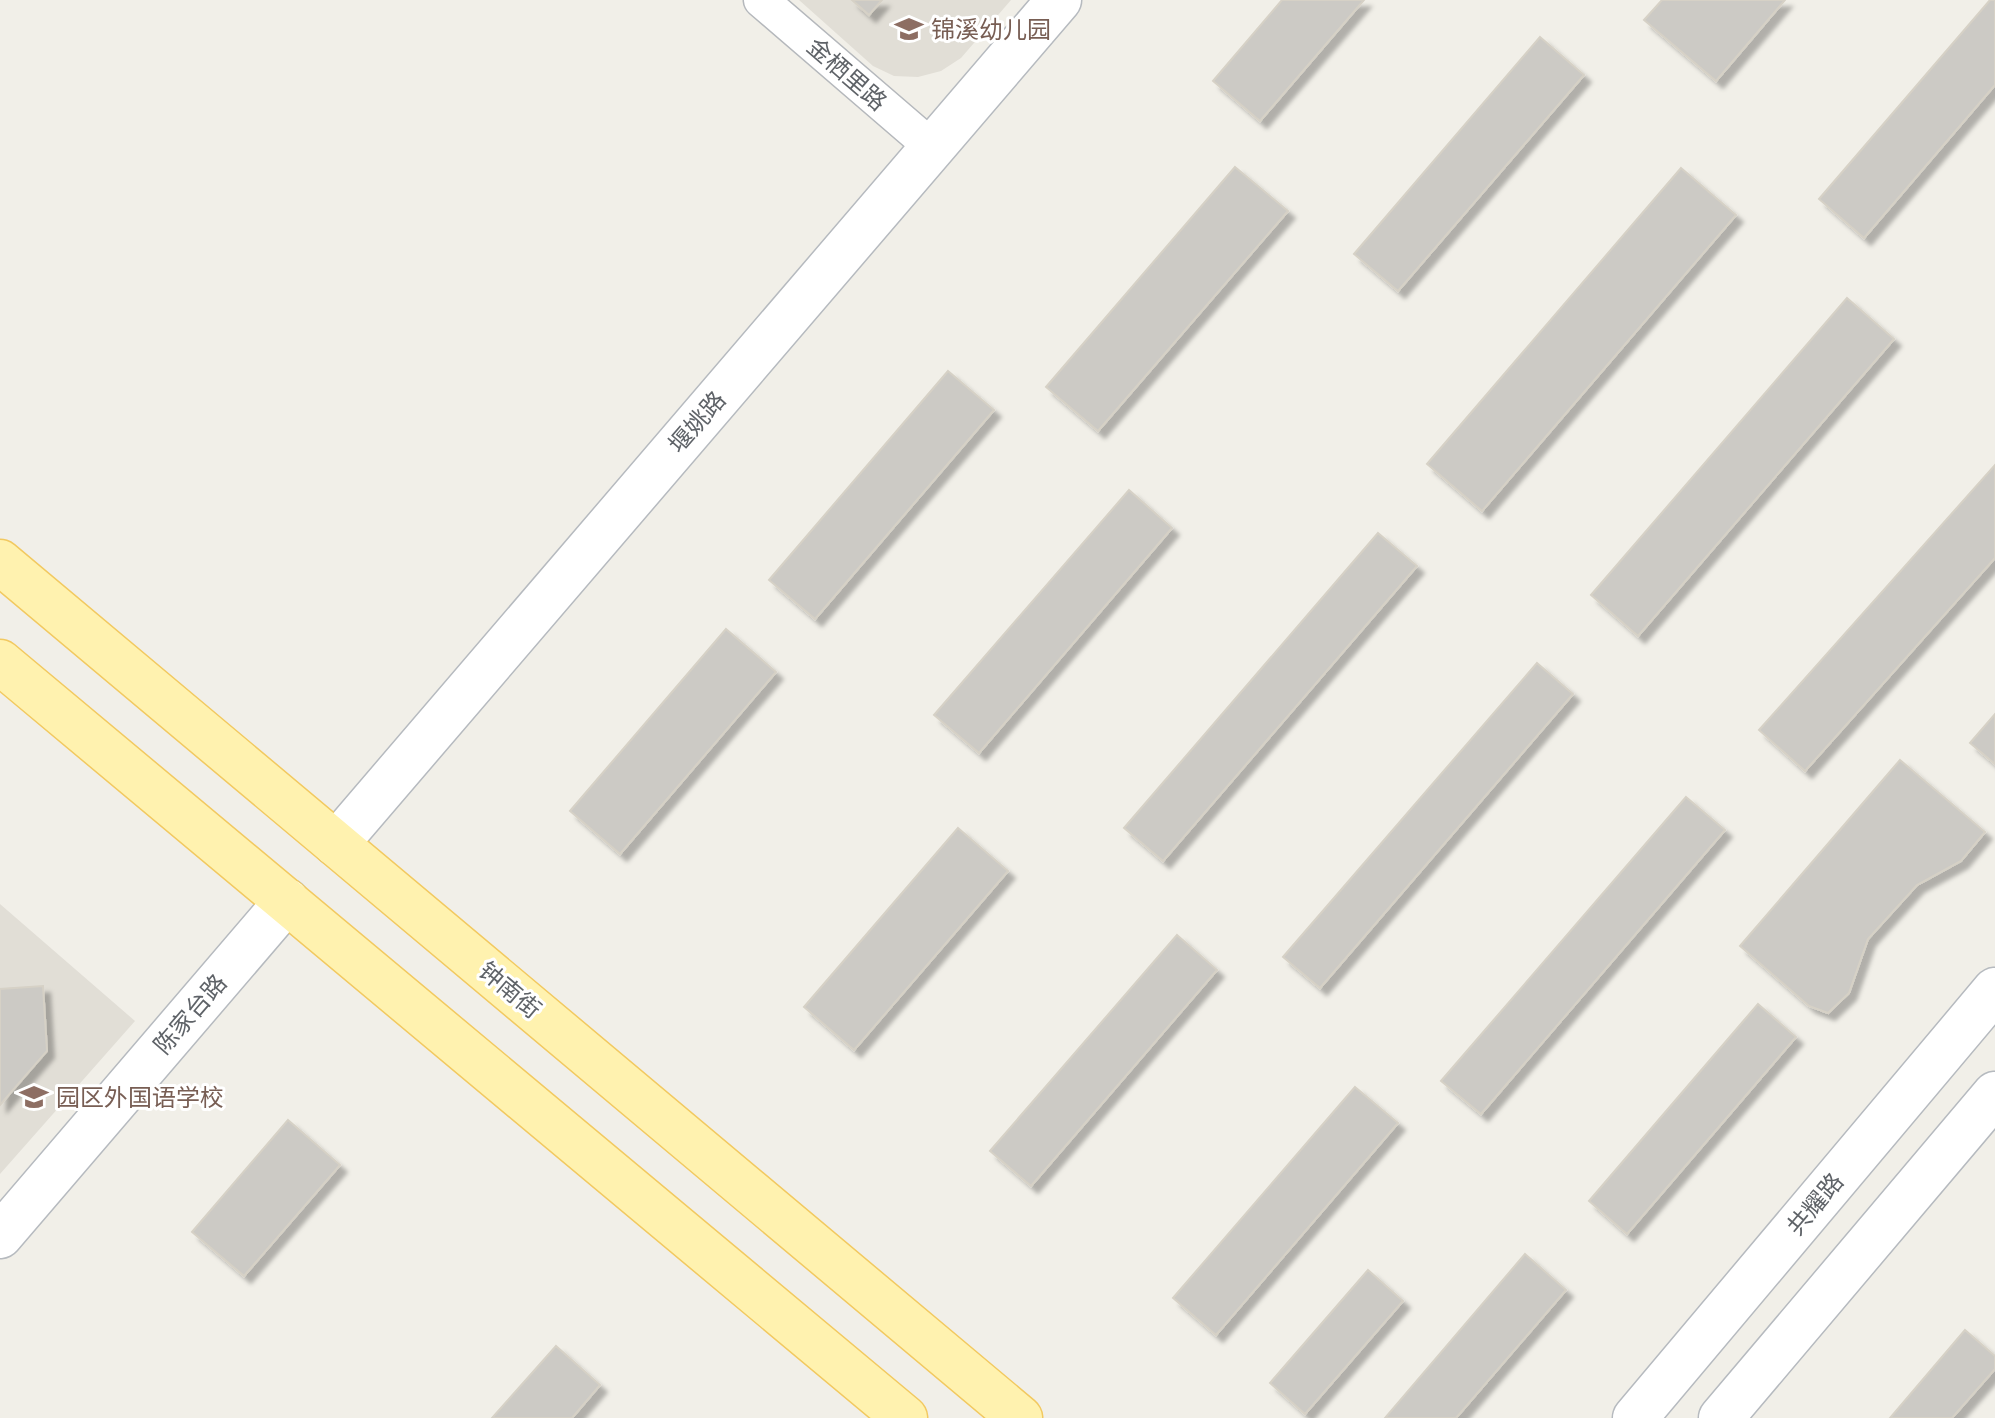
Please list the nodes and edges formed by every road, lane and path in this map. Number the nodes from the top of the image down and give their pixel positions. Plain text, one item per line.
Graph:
1 (761, 0) edge
2 (1059, 0) edge
3 (933, 148) junction
4 (0, 562) edge
5 (0, 662) edge
6 (336, 844) junction
7 (287, 901) junction
8 (1995, 990) edge
9 (1995, 1094) edge
10 (0, 1236) edge
11 (905, 1418) edge
12 (1020, 1418) edge
13 (1635, 1418) edge
14 (1721, 1418) edge

1 - 3 street, 金栖里路
2 - 3 street, 堰姚路
3 - 6 street, 堰姚路
4 - 6 main road, 钟南街
5 - 7 main road
6 - 12 main road, 钟南街
7 - 10 street, 陈家台路
7 - 11 main road
8 - 13 street, 共耀路
9 - 14 street

